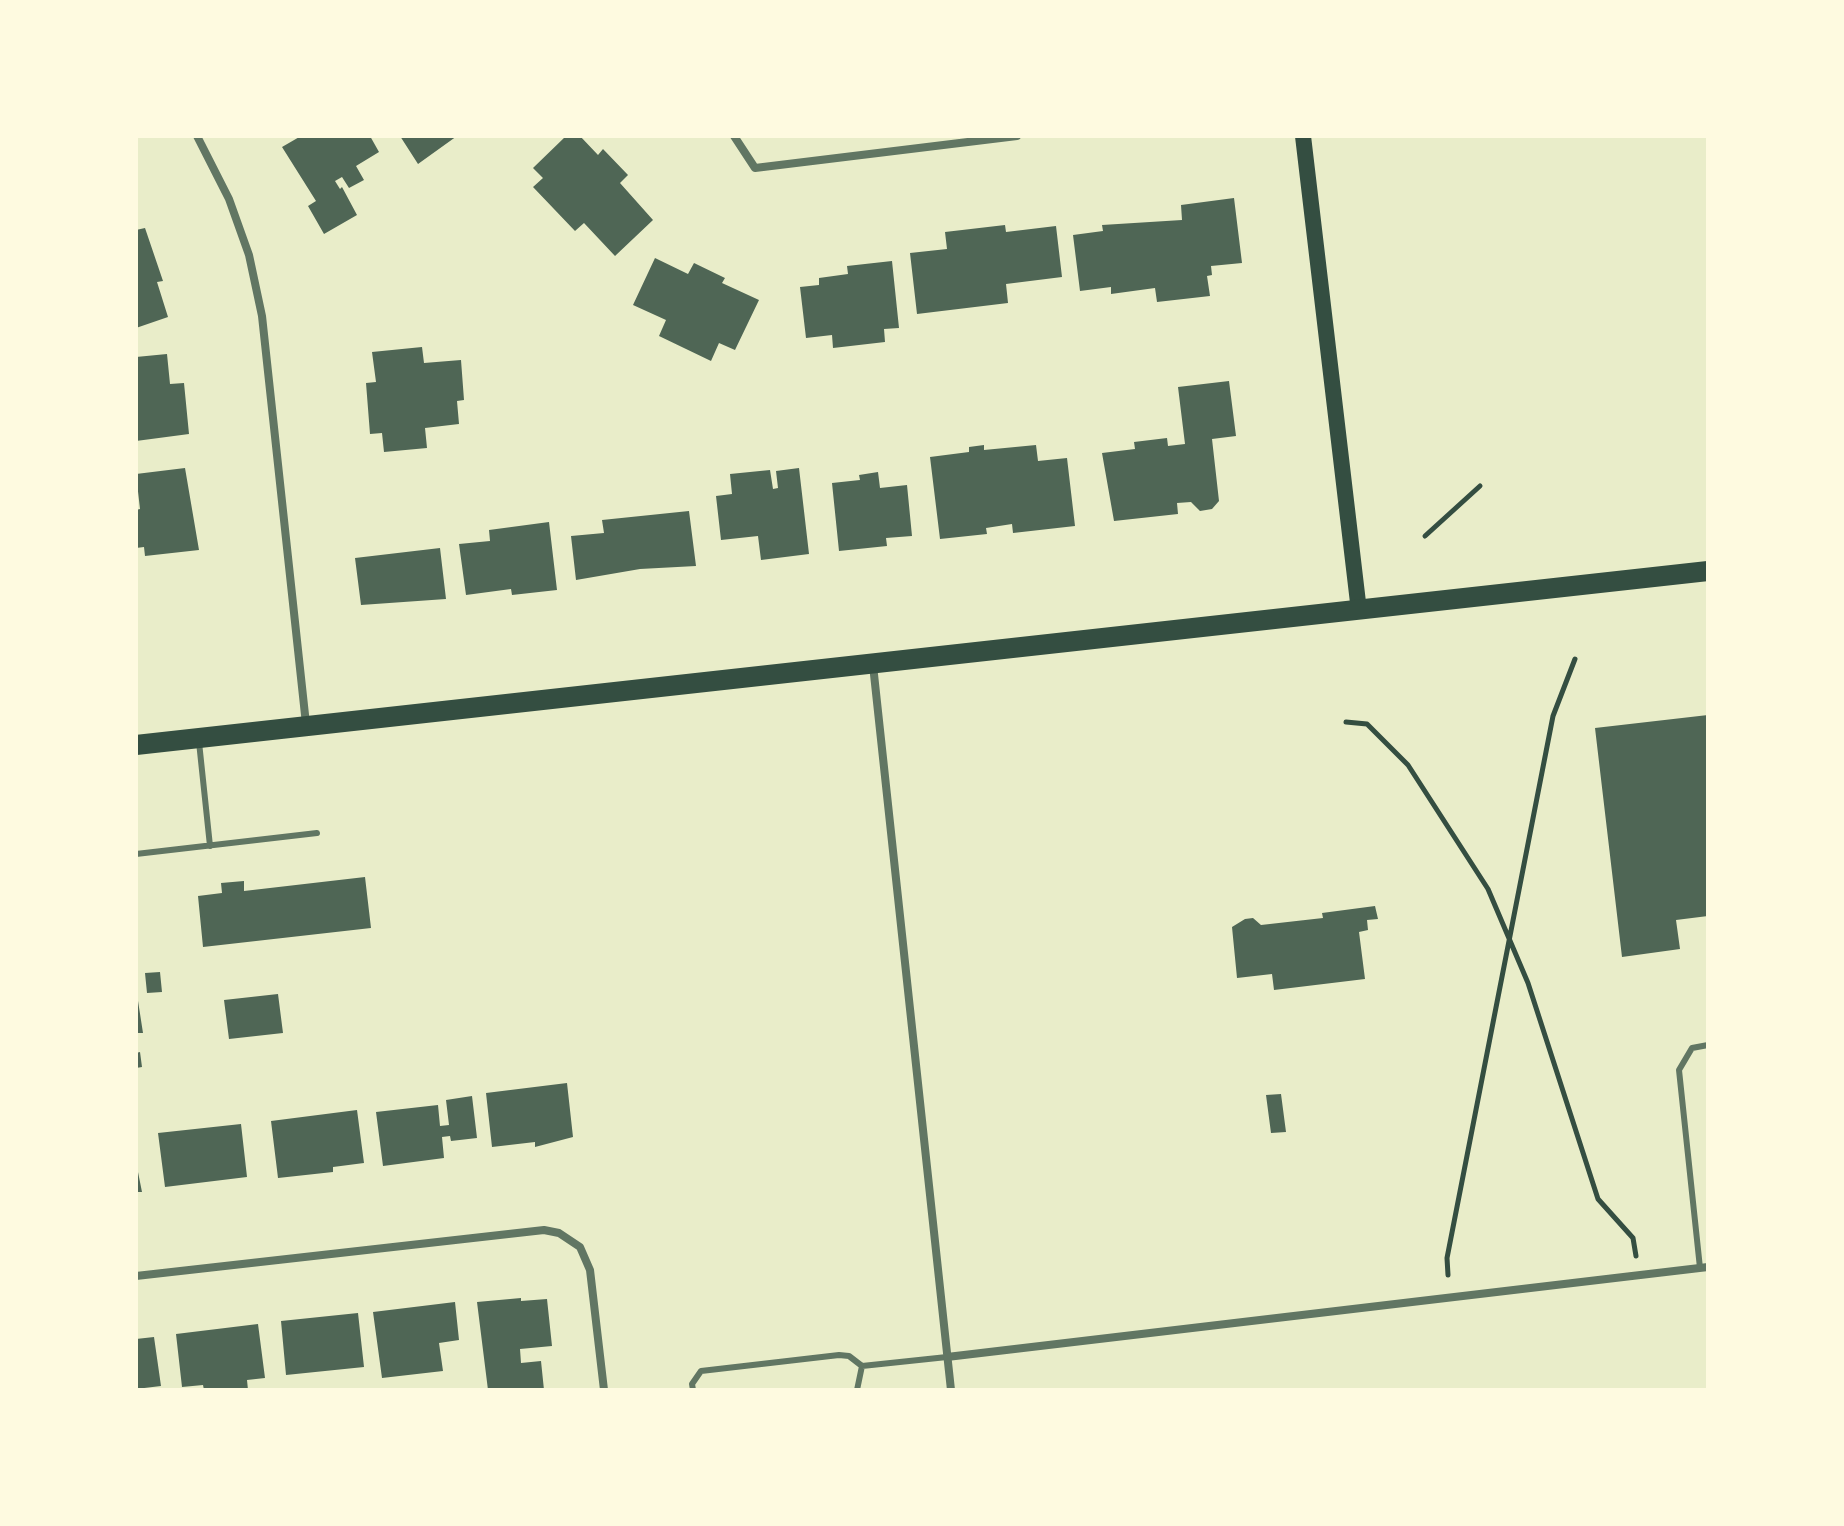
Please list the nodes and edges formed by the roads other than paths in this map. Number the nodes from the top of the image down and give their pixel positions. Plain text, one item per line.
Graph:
1 (197, 136) edge
2 (734, 136) edge
3 (1017, 136) edge
4 (1303, 136) edge
5 (1708, 571) edge
6 (1359, 611) junction
7 (873, 664) junction
8 (306, 726) junction
9 (199, 738) junction
10 (136, 745) edge
11 (317, 833) dead end
12 (210, 846) junction
13 (136, 854) edge
14 (1708, 1045) edge
15 (1704, 1268) edge
16 (136, 1276) edge
17 (947, 1357) junction
18 (862, 1366) junction
19 (604, 1390) edge
20 (693, 1390) edge
21 (857, 1390) edge
22 (951, 1390) edge

1 - 8 street
2 - 3 street
4 - 6 main road
5 - 6 main road
6 - 7 main road
7 - 8 main road
7 - 17 street
8 - 9 main road
9 - 10 main road
9 - 12 lane
11 - 12 lane
12 - 13 lane
14 - 15 lane
15 - 17 street
16 - 19 street
17 - 18 lane
17 - 22 street
18 - 20 lane
18 - 21 lane

